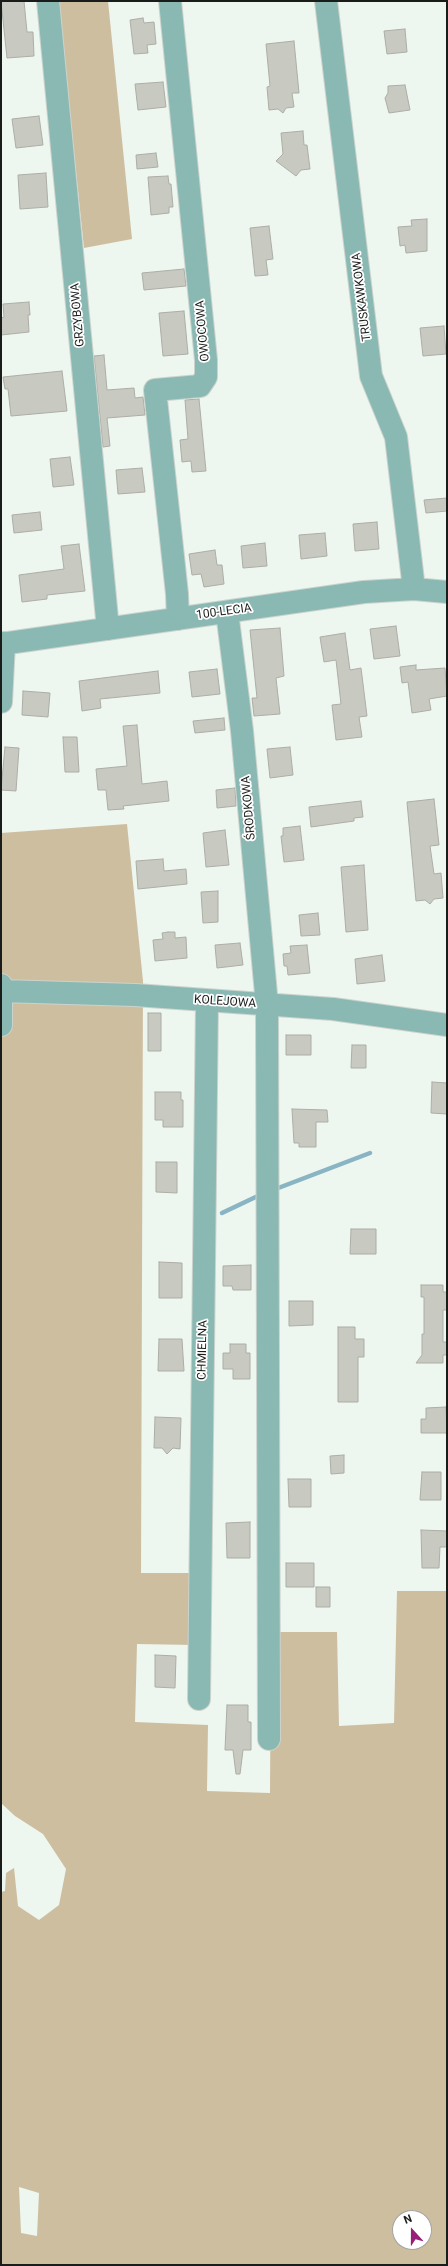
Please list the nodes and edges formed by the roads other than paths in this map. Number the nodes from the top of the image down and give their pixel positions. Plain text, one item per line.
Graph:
1 (48, 1) edge
2 (170, 1) edge
3 (326, 1) edge
4 (414, 589) junction
5 (447, 592) edge
6 (227, 612) junction
7 (178, 619) junction
8 (108, 629) junction
9 (3, 644) edge
10 (1, 702) edge
11 (1, 985) edge
12 (1, 991) edge
13 (207, 1001) junction
14 (267, 1005) junction
15 (1, 1025) edge
16 (447, 1025) edge
17 (199, 1699) dead end
18 (269, 1739) dead end

1 - 8 street, GRZYBOWA
2 - 7 street, OWOCOWA
3 - 4 street, TRUSKAWKOWA
4 - 5 street, 100-LECIA
4 - 6 street, 100-LECIA
6 - 7 street, 100-LECIA
6 - 14 street, ŚRODKOWA
7 - 8 street, 100-LECIA
8 - 9 street, 100-LECIA
9 - 10 street
11 - 12 street
12 - 13 street, KOLEJOWA
12 - 15 street
13 - 14 street, KOLEJOWA
13 - 17 street, CHMIELNA
14 - 16 street, KOLEJOWA
14 - 18 street, ŚRODKOWA

